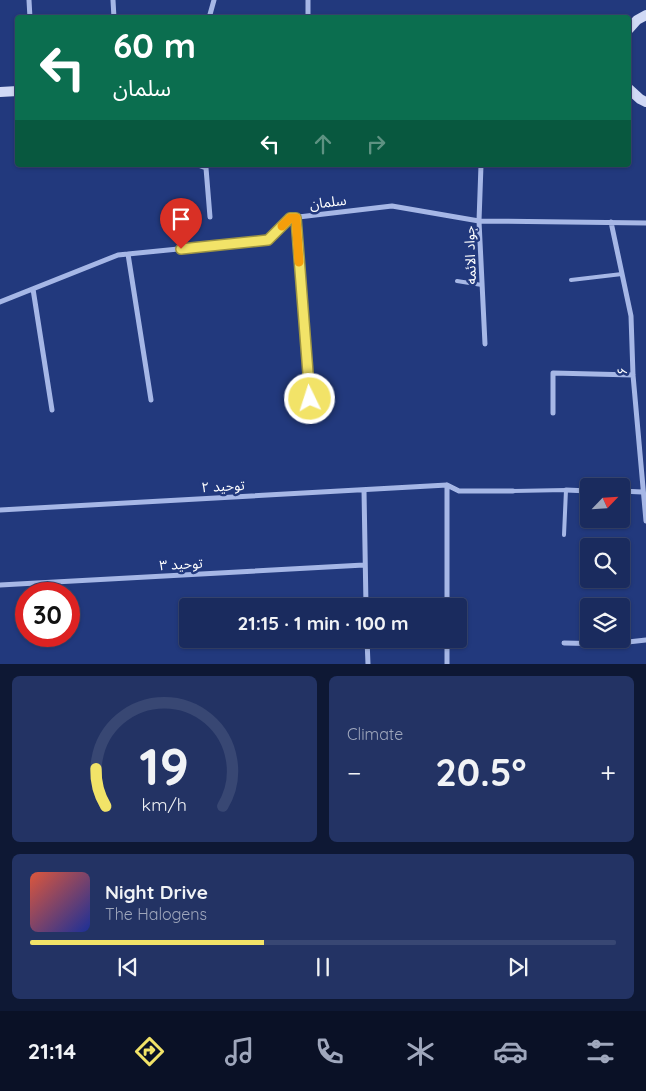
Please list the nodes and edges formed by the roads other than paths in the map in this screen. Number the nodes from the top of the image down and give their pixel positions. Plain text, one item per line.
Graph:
1 (29, 0) edge
2 (113, 0) edge
3 (214, 0) edge
4 (308, 0) edge
5 (30, 15) edge
6 (114, 15) edge
7 (210, 15) edge
8 (308, 15) edge
9 (646, 15) edge
10 (631, 26) edge
11 (15, 91) edge
12 (631, 91) edge
13 (0, 92) edge
14 (646, 102) edge
15 (203, 167) edge
16 (480, 167) edge
17 (210, 217) dead end
18 (296, 218) junction
19 (479, 221) junction
20 (611, 222) junction
21 (646, 223) edge
22 (128, 254) junction
23 (622, 274) junction
24 (571, 280) dead end
25 (457, 281) dead end
26 (482, 284) junction
27 (33, 289) junction
28 (0, 302) edge
29 (485, 344) dead end
30 (633, 375) junction
31 (310, 399) dead end
32 (151, 400) dead end
33 (52, 410) dead end
34 (552, 413) dead end
35 (447, 485) junction
36 (364, 490) junction
37 (566, 490) junction
38 (513, 491) joint
39 (580, 491) edge
40 (630, 491) edge
41 (642, 492) junction
42 (0, 510) edge
43 (646, 521) edge
44 (564, 535) dead end
45 (364, 565) junction
46 (0, 585) edge
47 (366, 598) edge
48 (447, 598) edge
49 (646, 640) edge
50 (564, 642) dead end
51 (367, 648) edge
52 (447, 648) edge
53 (368, 664) edge
54 (447, 664) edge

1 - 5 street
2 - 6 street
3 - 7 street
4 - 8 street
9 - 10 main road
11 - 13 main road
12 - 14 main road
15 - 17 street
16 - 19 street, جواد الائمه
18 - 19 street, سلمان
18 - 22 street, سلمان
18 - 31 street
19 - 20 street, سلمان
19 - 26 street, جواد الائمه
20 - 21 street, سلمان
20 - 23 street, ۶
22 - 27 street, سلمان
22 - 32 street
23 - 24 lane
23 - 30 street, ۶
25 - 26 lane
26 - 29 street, جواد الائمه
27 - 28 street, سلمان
27 - 33 street
30 - 34 street
30 - 41 street, ۶
35 - 36 street, توحید ۲
35 - 38 street, توحید ۲
35 - 48 street
36 - 42 street, توحید ۲
36 - 45 street
37 - 38 lane
37 - 39 street
37 - 44 lane
40 - 41 street
41 - 43 street, ۶
45 - 46 street, توحید ۳
45 - 47 street
49 - 50 street
51 - 53 street
52 - 54 street

